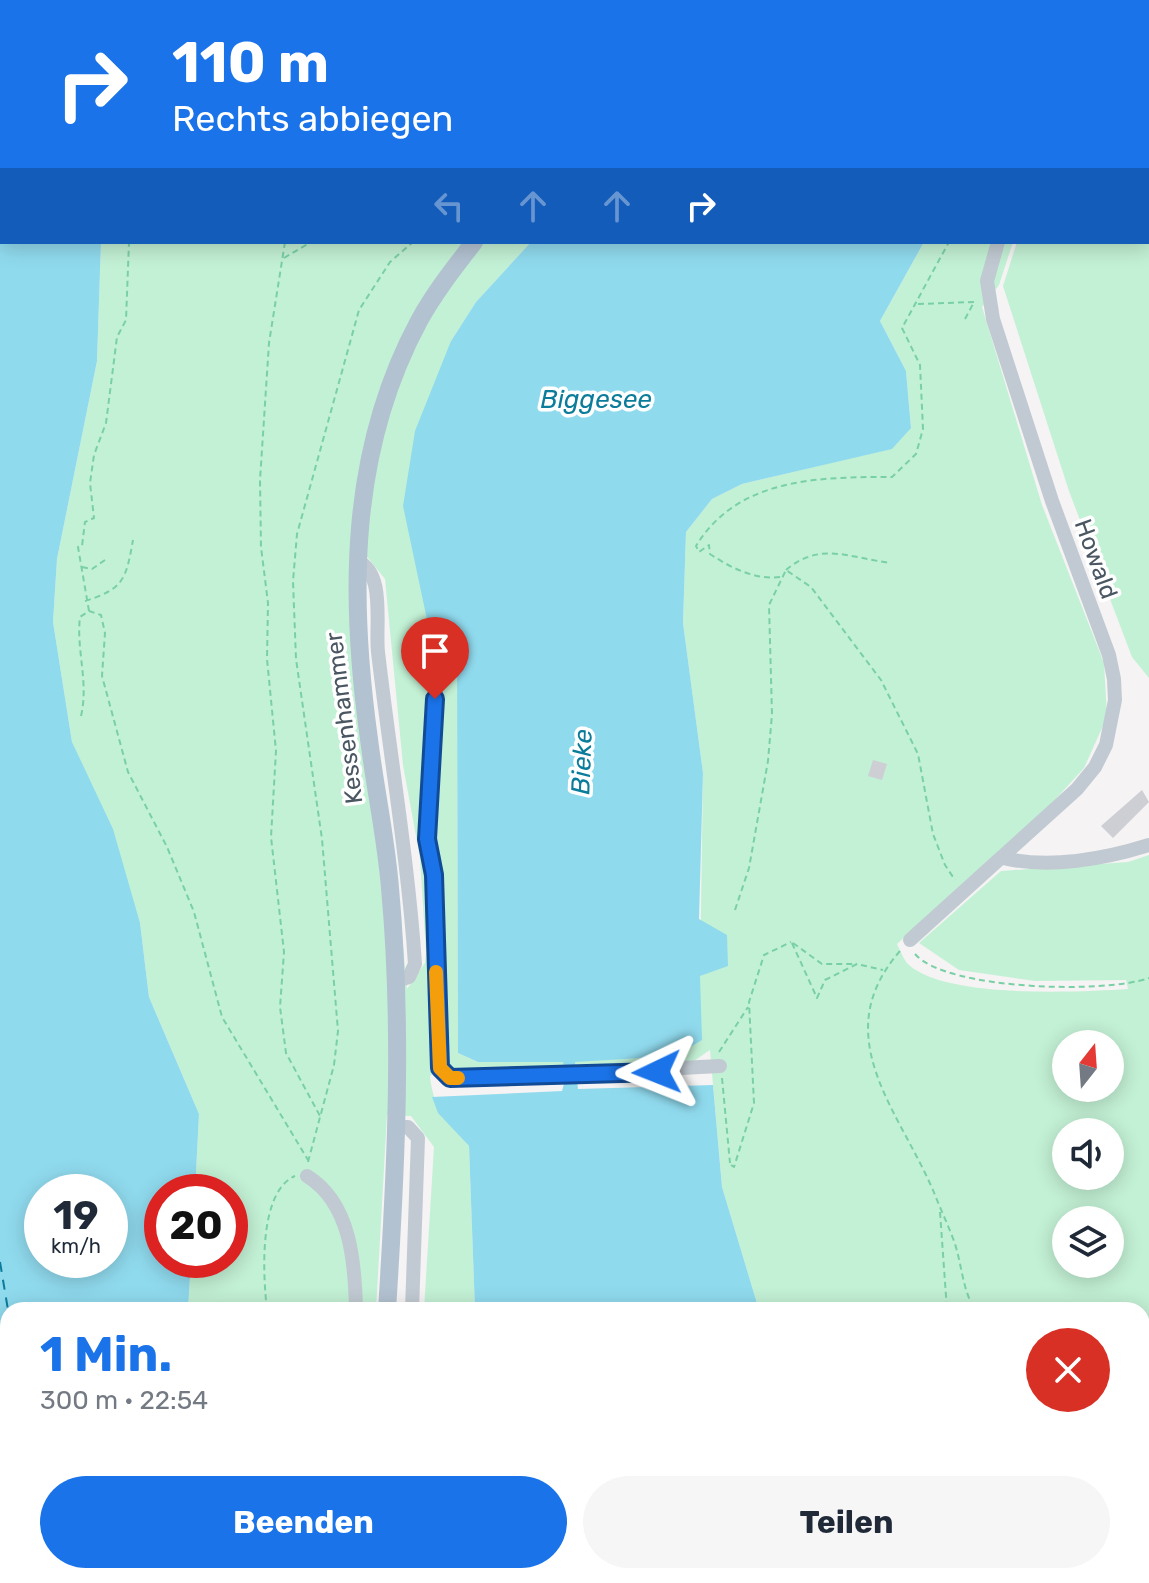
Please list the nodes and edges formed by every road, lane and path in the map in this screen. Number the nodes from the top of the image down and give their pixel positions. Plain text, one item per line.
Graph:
1 (129, 244) edge
2 (285, 244) edge
3 (308, 244) edge
4 (411, 244) edge
5 (473, 244) edge
6 (948, 244) edge
7 (997, 244) edge
8 (283, 259) junction
9 (981, 299) junction
10 (917, 304) junction
11 (965, 319) dead end
12 (133, 540) dead end
13 (105, 560) dead end
14 (357, 561) junction
15 (891, 563) dead end
16 (80, 567) junction
17 (786, 570) junction
18 (781, 577) junction
19 (85, 601) junction
20 (89, 611) junction
21 (437, 673) dead end
22 (81, 716) dead end
23 (427, 839) junction
24 (404, 844) junction
25 (1149, 845) edge
26 (1003, 858) junction
27 (965, 894) junction
28 (735, 910) dead end
29 (910, 940) junction
30 (791, 942) junction
31 (857, 964) junction
32 (884, 970) junction
33 (1149, 978) edge
34 (396, 981) junction
35 (749, 1006) junction
36 (720, 1066) junction
37 (321, 1117) junction
38 (398, 1127) junction
39 (308, 1168) junction
40 (940, 1207) junction
41 (267, 1302) edge
42 (355, 1302) edge
43 (387, 1302) edge
44 (412, 1302) edge
45 (946, 1302) edge
46 (971, 1302) edge

1 - 16 path
2 - 8 path
3 - 8 path
4 - 37 path
5 - 14 main road, Kessenhammer
6 - 10 path
7 - 9 street, Howald
8 - 37 path
9 - 10 path
9 - 11 path
9 - 26 street, Howald
10 - 18 path
12 - 19 path
13 - 16 path
14 - 24 street
14 - 34 main road, Kessenhammer
15 - 17 path
16 - 19 path
17 - 18 path
17 - 27 path
18 - 28 path
19 - 20 path
20 - 22 path
20 - 39 path
21 - 23 street
23 - 24 street
23 - 36 street
24 - 34 street
25 - 26 street
26 - 27 street, Howald
27 - 29 street, Howald
29 - 32 path
29 - 33 path
30 - 31 path
30 - 31 path
30 - 35 path
31 - 32 path
32 - 40 path
34 - 38 main road, Kessenhammer
35 - 36 path
35 - 36 path
37 - 39 path
38 - 43 main road, Kessenhammer
38 - 44 street
39 - 41 path
39 - 42 street
40 - 45 path
40 - 46 path

